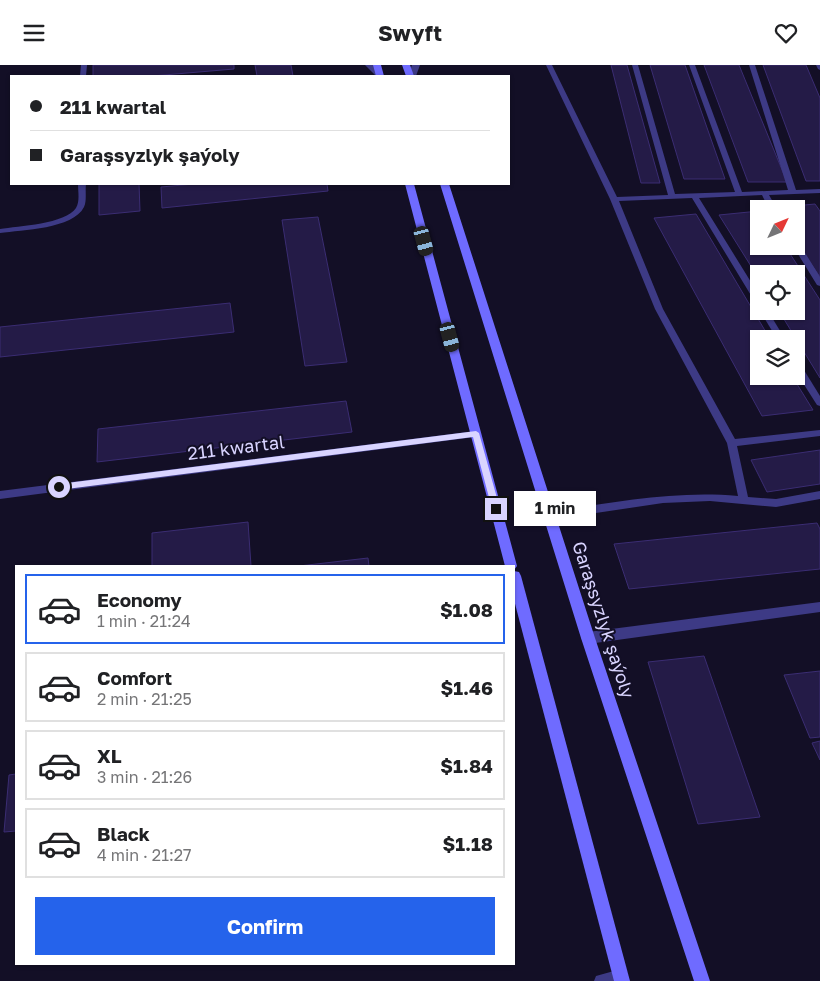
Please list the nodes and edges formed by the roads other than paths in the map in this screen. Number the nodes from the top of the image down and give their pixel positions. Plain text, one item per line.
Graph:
1 (368, 65) edge
2 (377, 65) edge
3 (549, 65) edge
4 (635, 65) edge
5 (692, 65) edge
6 (752, 65) edge
7 (380, 75) edge
8 (82, 185) edge
9 (409, 185) edge
10 (444, 185) edge
11 (820, 191) edge
12 (764, 193) junction
13 (793, 193) junction
14 (740, 195) junction
15 (694, 196) junction
16 (672, 197) junction
17 (614, 199) junction
18 (768, 200) edge
19 (0, 231) edge
20 (802, 255) edge
21 (820, 283) edge
22 (750, 287) edge
23 (805, 379) edge
24 (820, 403) edge
25 (476, 433) junction
26 (820, 433) edge
27 (732, 443) junction
28 (0, 495) edge
29 (820, 495) edge
30 (744, 501) junction
31 (550, 516) junction
32 (511, 565) edge
33 (515, 580) edge
34 (820, 607) edge
35 (588, 638) junction
36 (622, 979) edge
37 (601, 981) edge
38 (702, 981) edge

1 - 7 street
2 - 7 main road
3 - 17 lane
4 - 16 lane
5 - 14 lane
6 - 13 lane
8 - 19 lane
9 - 25 main road
10 - 31 main road, Garaşsyzlyk şaýoly
11 - 13 lane
12 - 13 lane
12 - 14 lane
12 - 18 lane
14 - 15 lane
15 - 16 lane
15 - 22 lane
16 - 17 lane
17 - 27 lane
20 - 21 lane
23 - 24 lane
25 - 28 lane, 211 kwartal
25 - 32 main road
26 - 27 lane
27 - 30 lane
29 - 30 lane
30 - 31 lane
31 - 35 main road, Garaşsyzlyk şaýoly
33 - 36 main road
34 - 35 street
35 - 38 main road, Garaşsyzlyk şaýoly
36 - 37 lane

